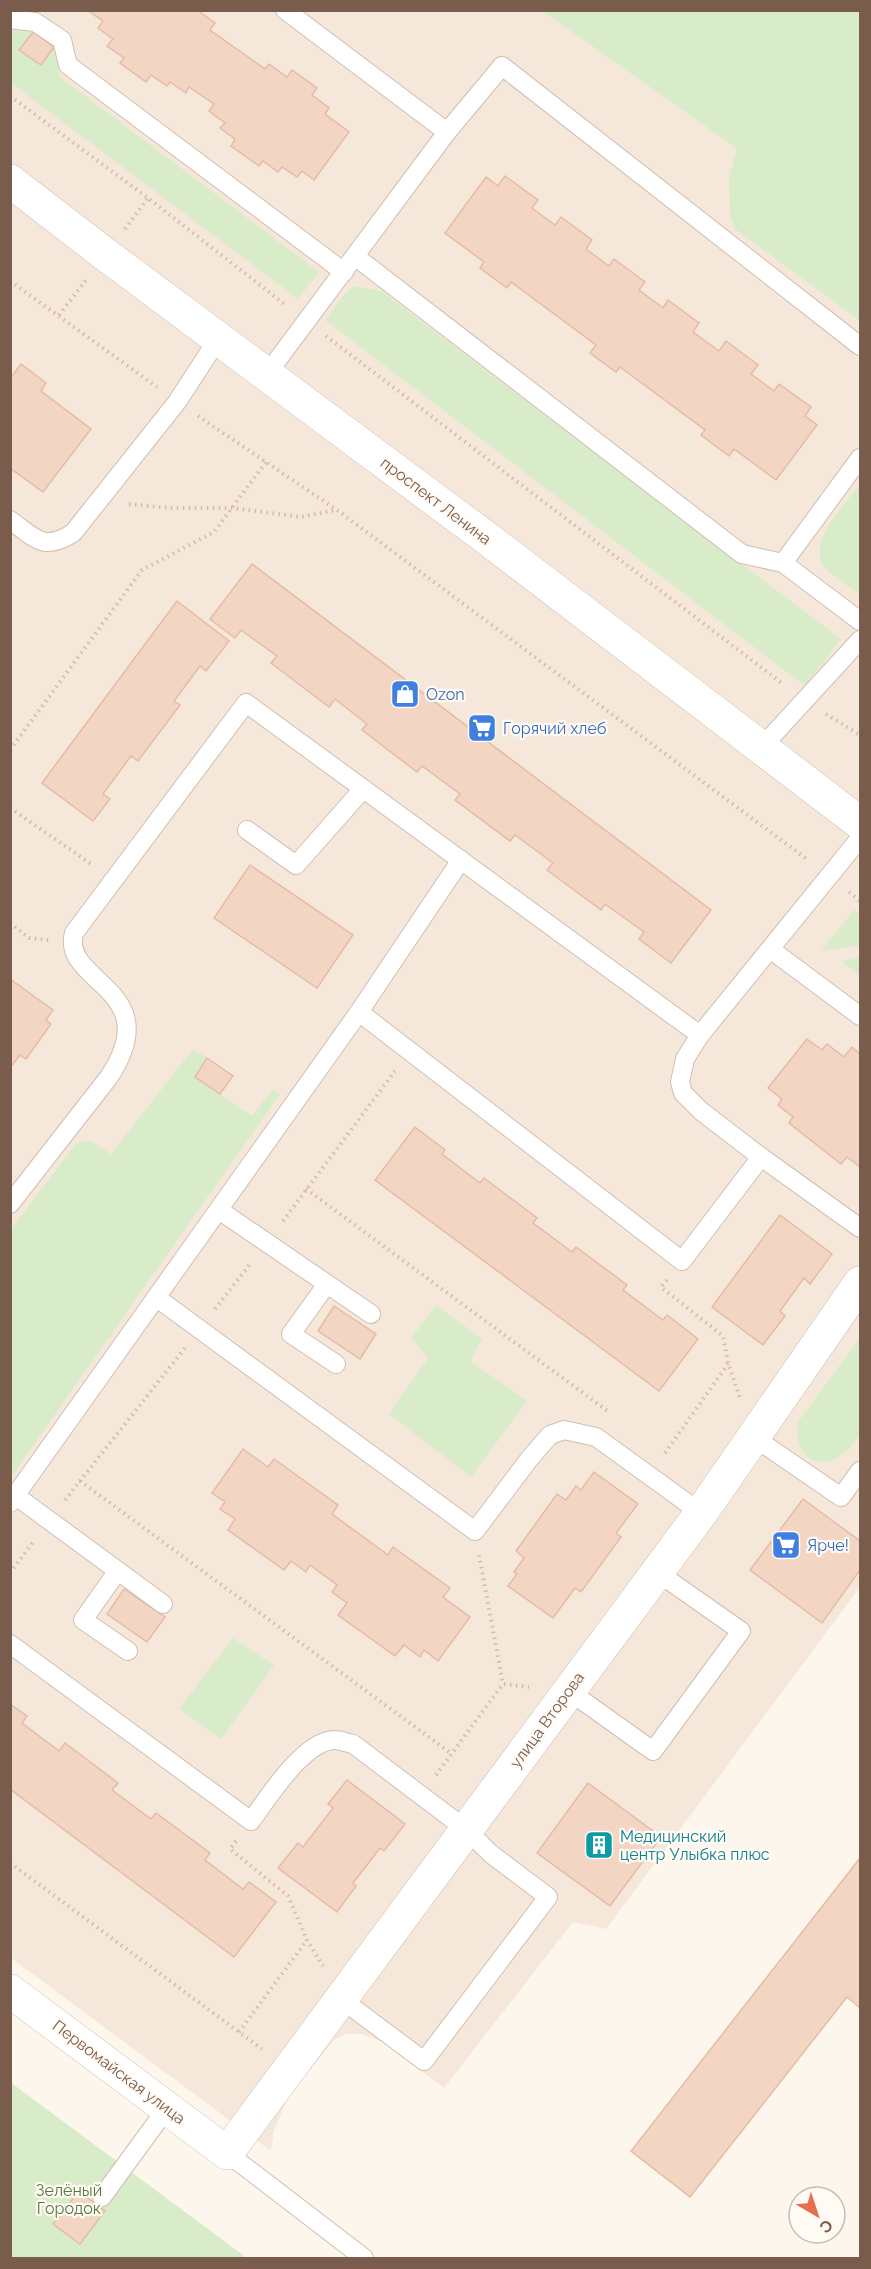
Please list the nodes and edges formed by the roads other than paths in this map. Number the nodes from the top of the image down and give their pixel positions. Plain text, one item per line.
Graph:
1 (285, 10) edge
2 (10, 19) edge
3 (447, 132) junction
4 (11, 182) edge
5 (356, 257) junction
6 (344, 272) junction
7 (218, 339) junction
8 (861, 346) edge
9 (267, 374) junction
10 (861, 458) edge
11 (10, 520) edge
12 (783, 563) junction
13 (861, 621) edge
14 (861, 640) edge
15 (761, 748) junction
16 (363, 789) junction
17 (861, 823) edge
18 (248, 830) dead end
19 (861, 838) edge
20 (461, 860) junction
21 (770, 949) junction
22 (359, 1012) junction
23 (861, 1016) edge
24 (700, 1035) junction
25 (761, 1157) junction
26 (10, 1204) edge
27 (219, 1210) junction
28 (861, 1227) edge
29 (861, 1283) edge
30 (327, 1284) junction
31 (157, 1298) junction
32 (371, 1314) dead end
33 (336, 1364) dead end
34 (752, 1436) junction
35 (861, 1471) edge
36 (13, 1500) edge
37 (700, 1513) junction
38 (117, 1572) junction
39 (657, 1572) junction
40 (163, 1604) dead end
41 (10, 1644) edge
42 (128, 1651) dead end
43 (568, 1691) junction
44 (467, 1830) junction
45 (10, 1991) edge
46 (341, 1999) junction
47 (167, 2108) junction
48 (227, 2153) junction
49 (102, 2197) dead end
50 (364, 2259) edge

1 - 3 lane
2 - 6 lane
3 - 5 lane
3 - 8 lane
4 - 7 street, проспект Ленина
5 - 6 lane
5 - 12 lane
6 - 9 lane
7 - 9 street, проспект Ленина
7 - 11 lane
9 - 15 street, проспект Ленина
10 - 12 lane
12 - 13 lane
14 - 15 lane
15 - 17 street, проспект Ленина
16 - 18 lane
16 - 20 lane
16 - 26 lane
19 - 21 lane
20 - 22 lane
20 - 24 lane
21 - 23 lane
21 - 24 lane
22 - 25 lane
22 - 27 lane
24 - 25 lane
25 - 28 lane
27 - 30 lane
27 - 31 lane
29 - 34 street, улица Второва
30 - 32 lane
30 - 33 lane
31 - 36 lane
31 - 37 lane
34 - 35 lane
34 - 37 street, улица Второва
36 - 38 lane
37 - 39 street, улица Второва
38 - 40 lane
38 - 42 lane
39 - 43 street, улица Второва
39 - 43 lane
41 - 44 lane
43 - 44 street, улица Второва
44 - 46 street, улица Второва
44 - 46 lane
45 - 47 street, Первомайская улица
46 - 48 street, улица Второва
47 - 48 street, Первомайская улица
47 - 49 lane
48 - 50 lane

